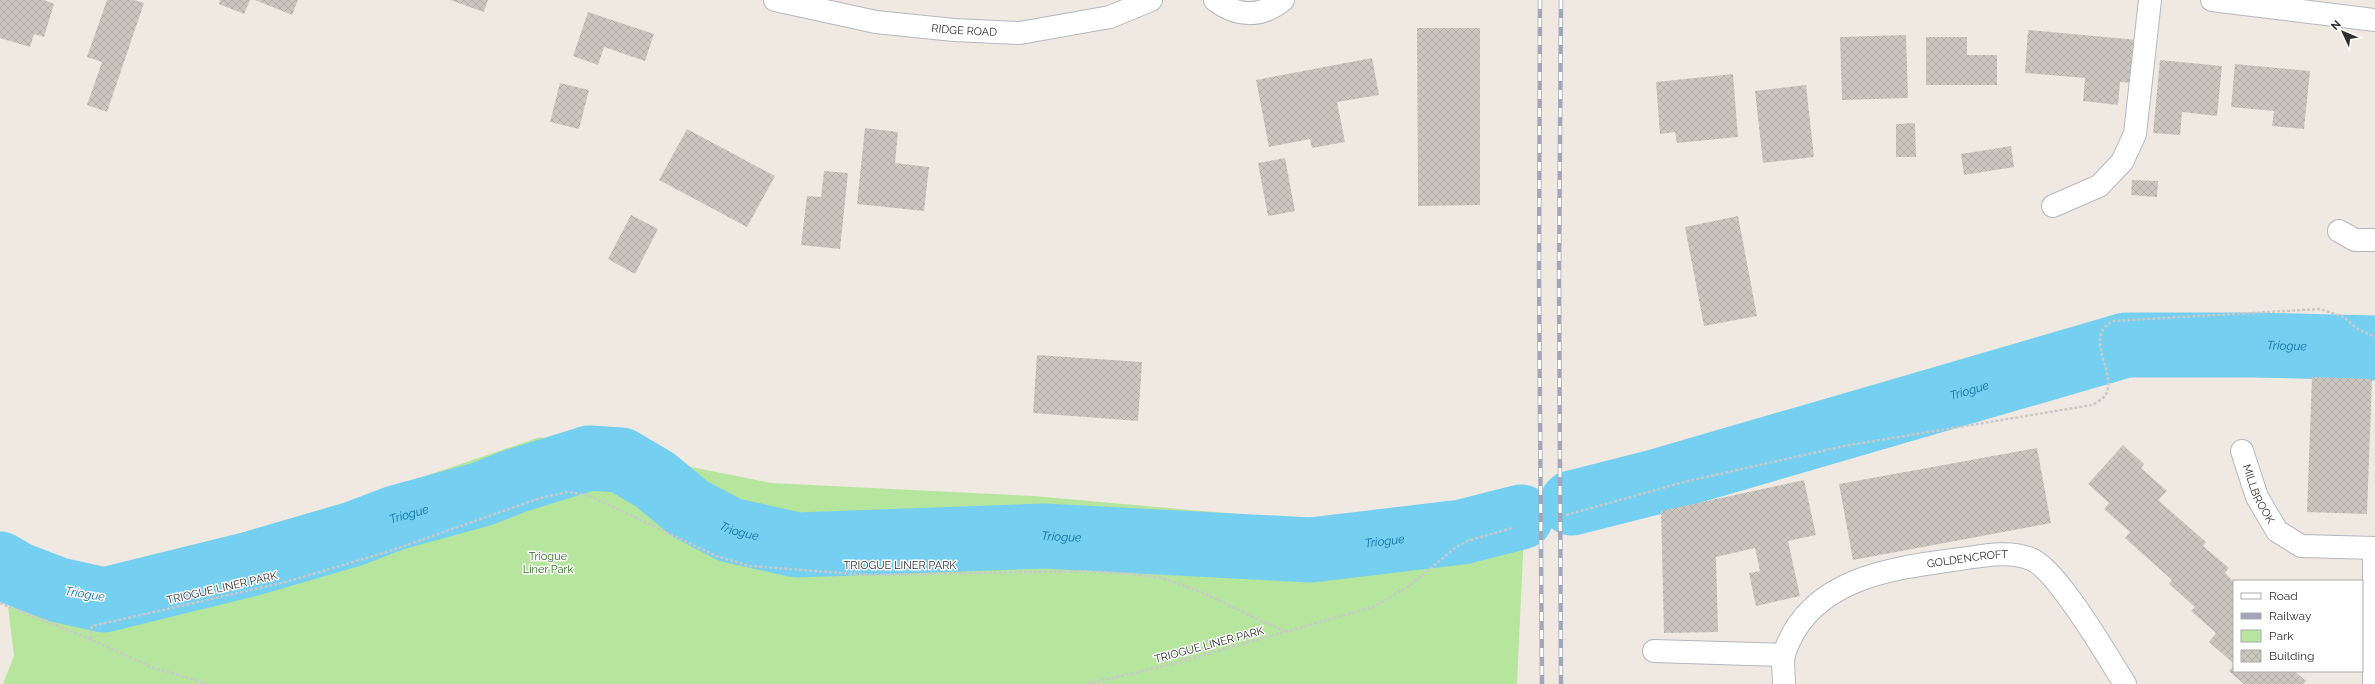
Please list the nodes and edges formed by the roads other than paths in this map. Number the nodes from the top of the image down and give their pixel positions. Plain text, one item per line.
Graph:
1 (775, 0) edge
2 (1151, 0) edge
3 (1215, 0) edge
4 (1283, 0) edge
5 (2150, 0) edge
6 (2212, 0) edge
7 (2375, 20) edge
8 (2053, 206) dead end
9 (2339, 231) dead end
10 (2375, 240) edge
11 (2242, 451) dead end
12 (2374, 548) edge
13 (1654, 651) dead end
14 (1784, 655) junction
15 (1784, 684) edge
16 (2125, 684) edge
17 (2374, 684) edge

1 - 2 street, RIDGE ROAD
3 - 4 street
5 - 8 street
6 - 7 street
9 - 10 street
11 - 12 street, MILLBROOK
12 - 17 street, MILLBROOK
13 - 14 street
14 - 15 street, GOLDENCROFT
14 - 16 street, GOLDENCROFT

